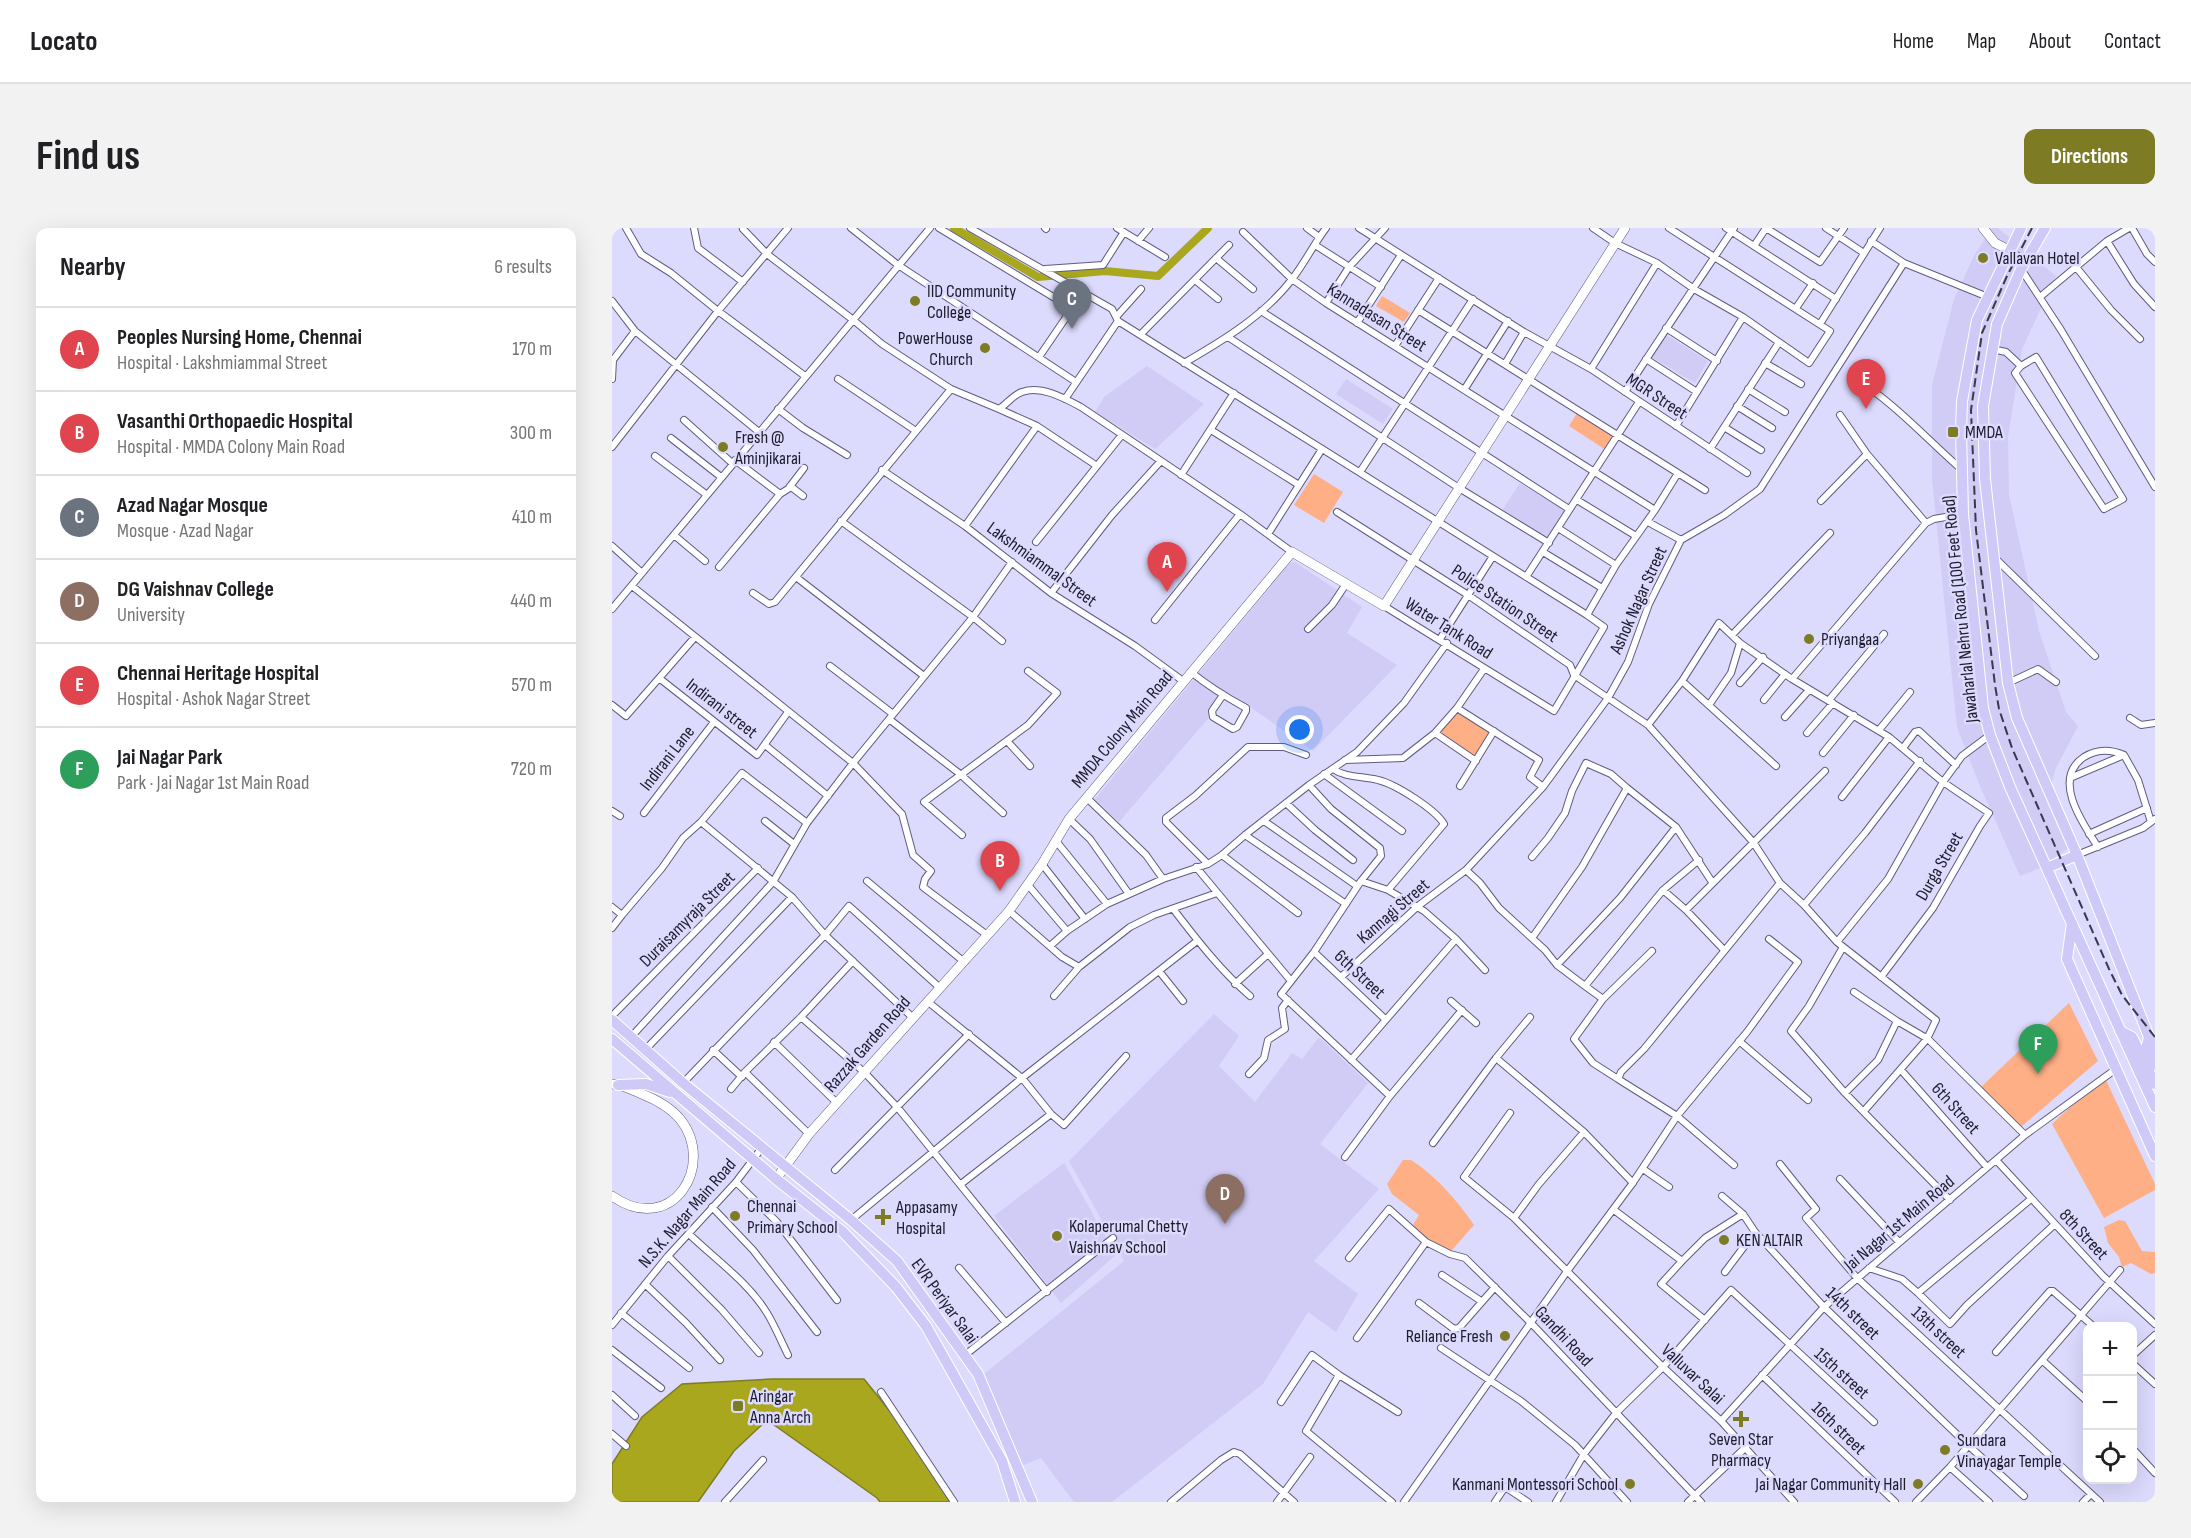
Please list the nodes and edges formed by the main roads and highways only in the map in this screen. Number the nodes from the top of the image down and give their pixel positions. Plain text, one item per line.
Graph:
1 (2021, 228) edge
2 (2045, 228) edge
3 (2077, 855) junction
4 (2047, 868) junction
5 (2072, 923) junction
6 (612, 1018) edge
7 (2120, 1031) junction
8 (612, 1040) edge
9 (2152, 1050) edge
10 (2155, 1065) edge
11 (615, 1084) edge
12 (2155, 1084) edge
13 (678, 1096) junction
14 (2155, 1107) edge
15 (2155, 1156) edge
16 (1015, 1502) edge
17 (1032, 1502) edge

1 - 4 main road, Jawaharlal Nehru Road (100 Feet Road)
2 - 3 main road
3 - 4 main road
3 - 9 main road
4 - 5 main road, Jawaharlal Nehru Road (100 Feet Road)
5 - 7 main road, Jawaharlal Nehru Road (100 Feet Road)
5 - 15 main road
6 - 17 main road, EVR Periyar Salai
7 - 12 main road
7 - 14 main road, Jawaharlal Nehru Road (100 Feet Road)
8 - 13 main road, EVR Periyar Salai
9 - 10 main road
11 - 13 main road
13 - 16 main road, EVR Periyar Salai

